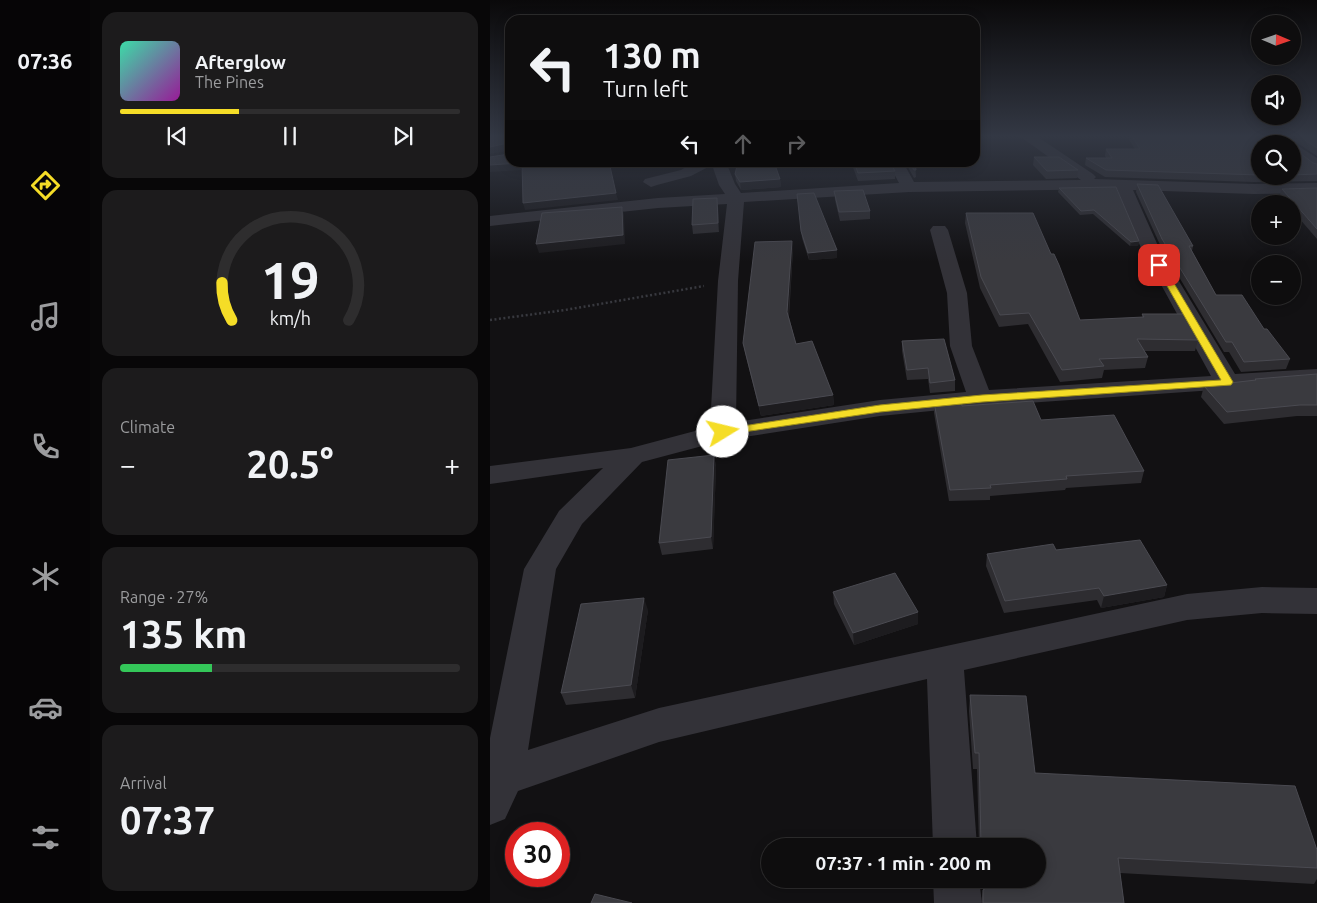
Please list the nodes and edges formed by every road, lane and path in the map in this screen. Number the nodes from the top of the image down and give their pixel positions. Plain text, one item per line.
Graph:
1 (648, 177) edge
2 (724, 177) edge
3 (904, 177) edge
4 (1089, 177) edge
5 (1100, 184) junction
6 (1123, 185) junction
7 (909, 187) junction
8 (1317, 188) edge
9 (736, 197) junction
10 (658, 203) junction
11 (490, 221) edge
12 (939, 230) dead end
13 (728, 281) junction
14 (490, 320) edge
15 (1317, 376) edge
16 (1228, 382) junction
17 (982, 398) junction
18 (723, 432) junction
19 (632, 456) junction
20 (490, 475) edge
21 (1317, 601) edge
22 (945, 661) junction
23 (494, 788) edge
24 (955, 838) edge
25 (957, 888) edge
26 (958, 903) edge

1 - 10 street
2 - 9 street
3 - 7 street
4 - 5 street
5 - 6 street
5 - 7 street
6 - 8 street
6 - 16 street
7 - 9 street
9 - 10 street
9 - 13 street
10 - 11 street
12 - 17 street
13 - 14 path
13 - 18 street
15 - 16 street
16 - 17 street
17 - 18 street
18 - 19 street
19 - 20 street
19 - 23 street
21 - 22 street
22 - 23 street
22 - 24 street
25 - 26 street

